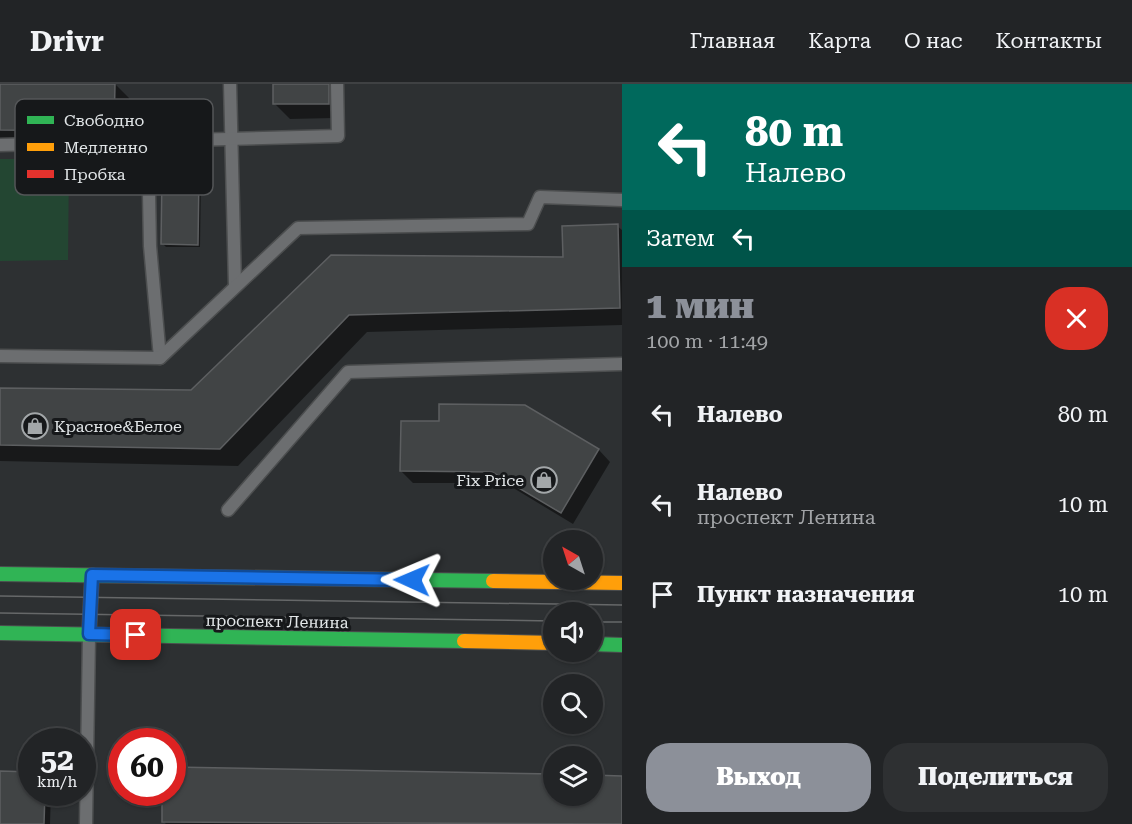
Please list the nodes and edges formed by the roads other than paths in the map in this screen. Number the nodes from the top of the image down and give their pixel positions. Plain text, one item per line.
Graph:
1 (230, 84) edge
2 (337, 84) edge
3 (213, 141) edge
4 (229, 141) junction
5 (0, 145) edge
6 (15, 145) edge
7 (149, 195) edge
8 (622, 200) edge
9 (235, 285) junction
10 (0, 356) edge
11 (160, 358) junction
12 (622, 364) edge
13 (228, 510) dead end
14 (0, 574) edge
15 (92, 575) junction
16 (622, 583) edge
17 (0, 633) edge
18 (89, 634) junction
19 (543, 643) edge
20 (603, 644) edge
21 (622, 645) edge
22 (86, 824) edge

1 - 4 lane
2 - 4 lane
3 - 4 lane
4 - 9 lane
5 - 6 lane
7 - 11 lane
8 - 9 lane
9 - 11 lane
10 - 11 lane
12 - 13 lane
14 - 15 main road
15 - 16 main road
15 - 18 main road
17 - 18 main road, проспект Ленина
18 - 19 main road, проспект Ленина
18 - 22 lane
20 - 21 main road

